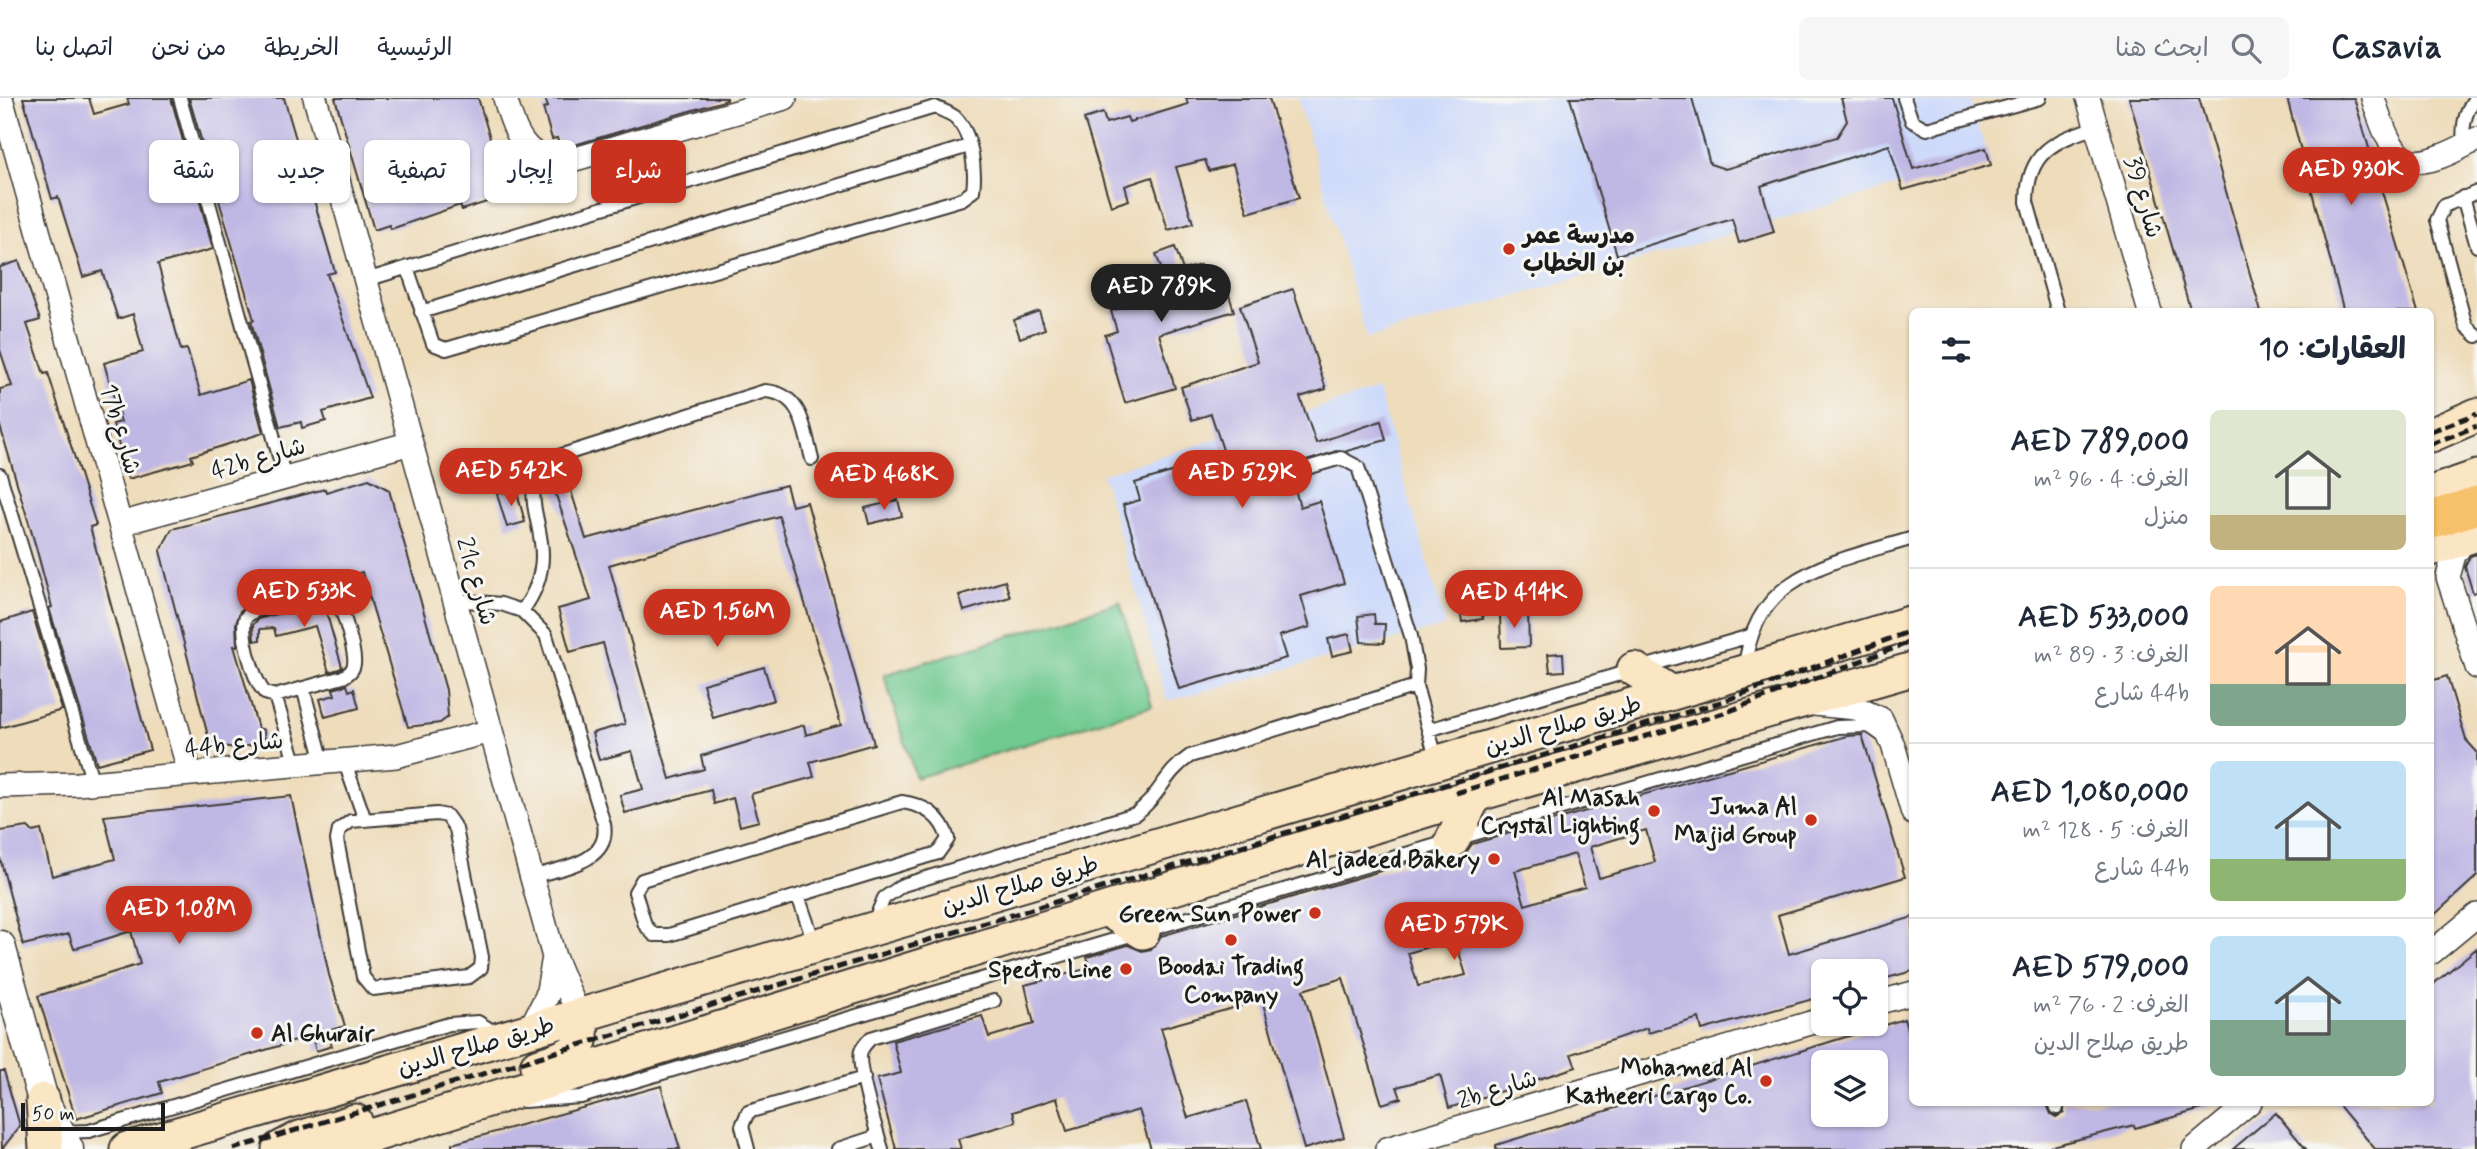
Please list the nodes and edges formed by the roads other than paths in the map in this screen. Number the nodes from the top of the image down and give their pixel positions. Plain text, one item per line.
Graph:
1 (1, 98) edge
2 (180, 98) edge
3 (315, 98) edge
4 (505, 98) edge
5 (785, 98) edge
6 (1904, 98) edge
7 (2040, 98) edge
8 (2088, 98) edge
9 (2373, 98) edge
10 (2475, 98) edge
11 (2096, 127) junction
12 (2470, 142) edge
13 (969, 146) junction
14 (2477, 192) edge
15 (2463, 197) junction
16 (2477, 246) edge
17 (407, 267) junction
18 (366, 280) junction
19 (2058, 308) edge
20 (2149, 308) edge
21 (421, 312) junction
22 (2477, 336) edge
23 (2477, 415) edge
24 (2434, 434) edge
25 (411, 443) junction
26 (812, 458) dead end
27 (1307, 468) dead end
28 (0, 475) edge
29 (2477, 477) edge
30 (285, 478) junction
31 (2434, 492) edge
32 (2434, 520) edge
33 (120, 524) junction
34 (2474, 525) edge
35 (1909, 539) edge
36 (2434, 547) edge
37 (2440, 571) edge
38 (455, 600) junction
39 (522, 611) junction
40 (1909, 623) edge
41 (1750, 636) junction
42 (2477, 667) edge
43 (1634, 669) junction
44 (1909, 670) edge
45 (1744, 672) junction
46 (1909, 683) edge
47 (1416, 686) junction
48 (303, 688) junction
49 (1842, 689) junction
50 (1672, 693) junction
51 (275, 696) junction
52 (1797, 702) junction
53 (1428, 730) junction
54 (493, 739) junction
55 (1893, 745) junction
56 (334, 761) junction
57 (1437, 762) junction
58 (296, 765) junction
59 (190, 774) junction
60 (85, 784) junction
61 (0, 786) edge
62 (0, 795) edge
63 (1475, 796) junction
64 (1909, 799) edge
65 (365, 820) junction
66 (1452, 841) junction
67 (531, 877) junction
68 (799, 896) junction
69 (1106, 909) junction
70 (2477, 915) edge
71 (872, 929) junction
72 (1143, 932) junction
73 (0, 946) edge
74 (816, 946) junction
75 (2434, 951) edge
76 (554, 957) junction
77 (951, 988) junction
78 (1909, 994) edge
79 (1888, 1000) edge
80 (994, 1001) dead end
81 (958, 1012) junction
82 (579, 1016) junction
83 (1811, 1023) edge
84 (515, 1034) junction
85 (864, 1078) junction
86 (212, 1094) junction
87 (503, 1095) junction
88 (43, 1100) joint
89 (2245, 1106) edge
90 (196, 1129) junction
91 (57, 1143) edge
92 (880, 1143) edge
93 (127, 1149) edge
94 (279, 1149) edge
95 (329, 1149) edge
96 (748, 1149) edge
97 (838, 1149) edge
98 (1387, 1149) edge
99 (2194, 1149) edge

1 - 33 street, 17b شارع
2 - 30 lane
3 - 18 street, 21c شارع
4 - 5 street
6 - 7 lane
8 - 11 street, شارع 39
9 - 12 street
10 - 12 lane
11 - 19 lane
11 - 20 street, شارع 39
13 - 17 lane
13 - 21 lane
13 - 21 lane
14 - 15 lane
15 - 16 lane
15 - 22 lane
17 - 18 lane
17 - 21 lane
18 - 25 street, 21c شارع
23 - 24 main road
25 - 30 street, 42b شارع
25 - 38 street, 21c شارع
26 - 39 lane
27 - 47 lane
28 - 60 lane
29 - 31 main road
30 - 33 street, 42b شارع
32 - 34 main road
33 - 59 street, 17b شارع
34 - 36 main road
34 - 37 street
35 - 41 lane
37 - 42 street
38 - 39 lane
38 - 54 street, 21c شارع
39 - 67 lane
40 - 45 main road, طريق صلاح الدين
41 - 43 lane
41 - 45 lane
43 - 50 main road
43 - 53 lane
44 - 49 main road, طريق صلاح الدين
45 - 50 main road, طريق صلاح الدين
46 - 49 main road
47 - 53 lane
47 - 71 lane
48 - 51 lane
48 - 51 lane
48 - 56 lane
49 - 52 main road, طريق صلاح الدين
50 - 57 main road, طريق صلاح الدين
51 - 58 lane
52 - 55 street
52 - 63 main road, طريق صلاح الدين
53 - 57 lane
54 - 56 street, 44b شارع
54 - 67 street, 21c شارع
55 - 64 street
55 - 66 lane
56 - 58 street, 44b شارع
56 - 65 lane
57 - 71 main road, طريق صلاح الدين
58 - 59 street, 44b شارع
59 - 60 street, 44b شارع
60 - 61 street, 44b شارع
60 - 62 street, 44b شارع
63 - 66 main road
63 - 69 main road, طريق صلاح الدين
65 - 65 lane
66 - 72 lane
67 - 76 street, 21c شارع
68 - 68 lane
68 - 74 lane
69 - 72 main road
69 - 87 main road, طريق صلاح الدين
70 - 75 street
71 - 74 main road, طريق صلاح الدين
72 - 77 lane
73 - 88 street
74 - 82 main road, طريق صلاح الدين
76 - 82 street, 21c شارع
76 - 84 street, 21c شارع
77 - 81 lane
77 - 87 lane
78 - 79 street
80 - 81 lane
81 - 85 lane
82 - 84 main road, طريق صلاح الدين
82 - 94 main road
83 - 98 street, 2b شارع
84 - 86 lane
84 - 90 main road, طريق صلاح الدين
85 - 92 lane
85 - 96 lane
86 - 90 main road
86 - 91 lane
87 - 95 main road, طريق صلاح الدين
88 - 91 main road
89 - 99 street
90 - 93 main road, طريق صلاح الدين
92 - 97 lane

